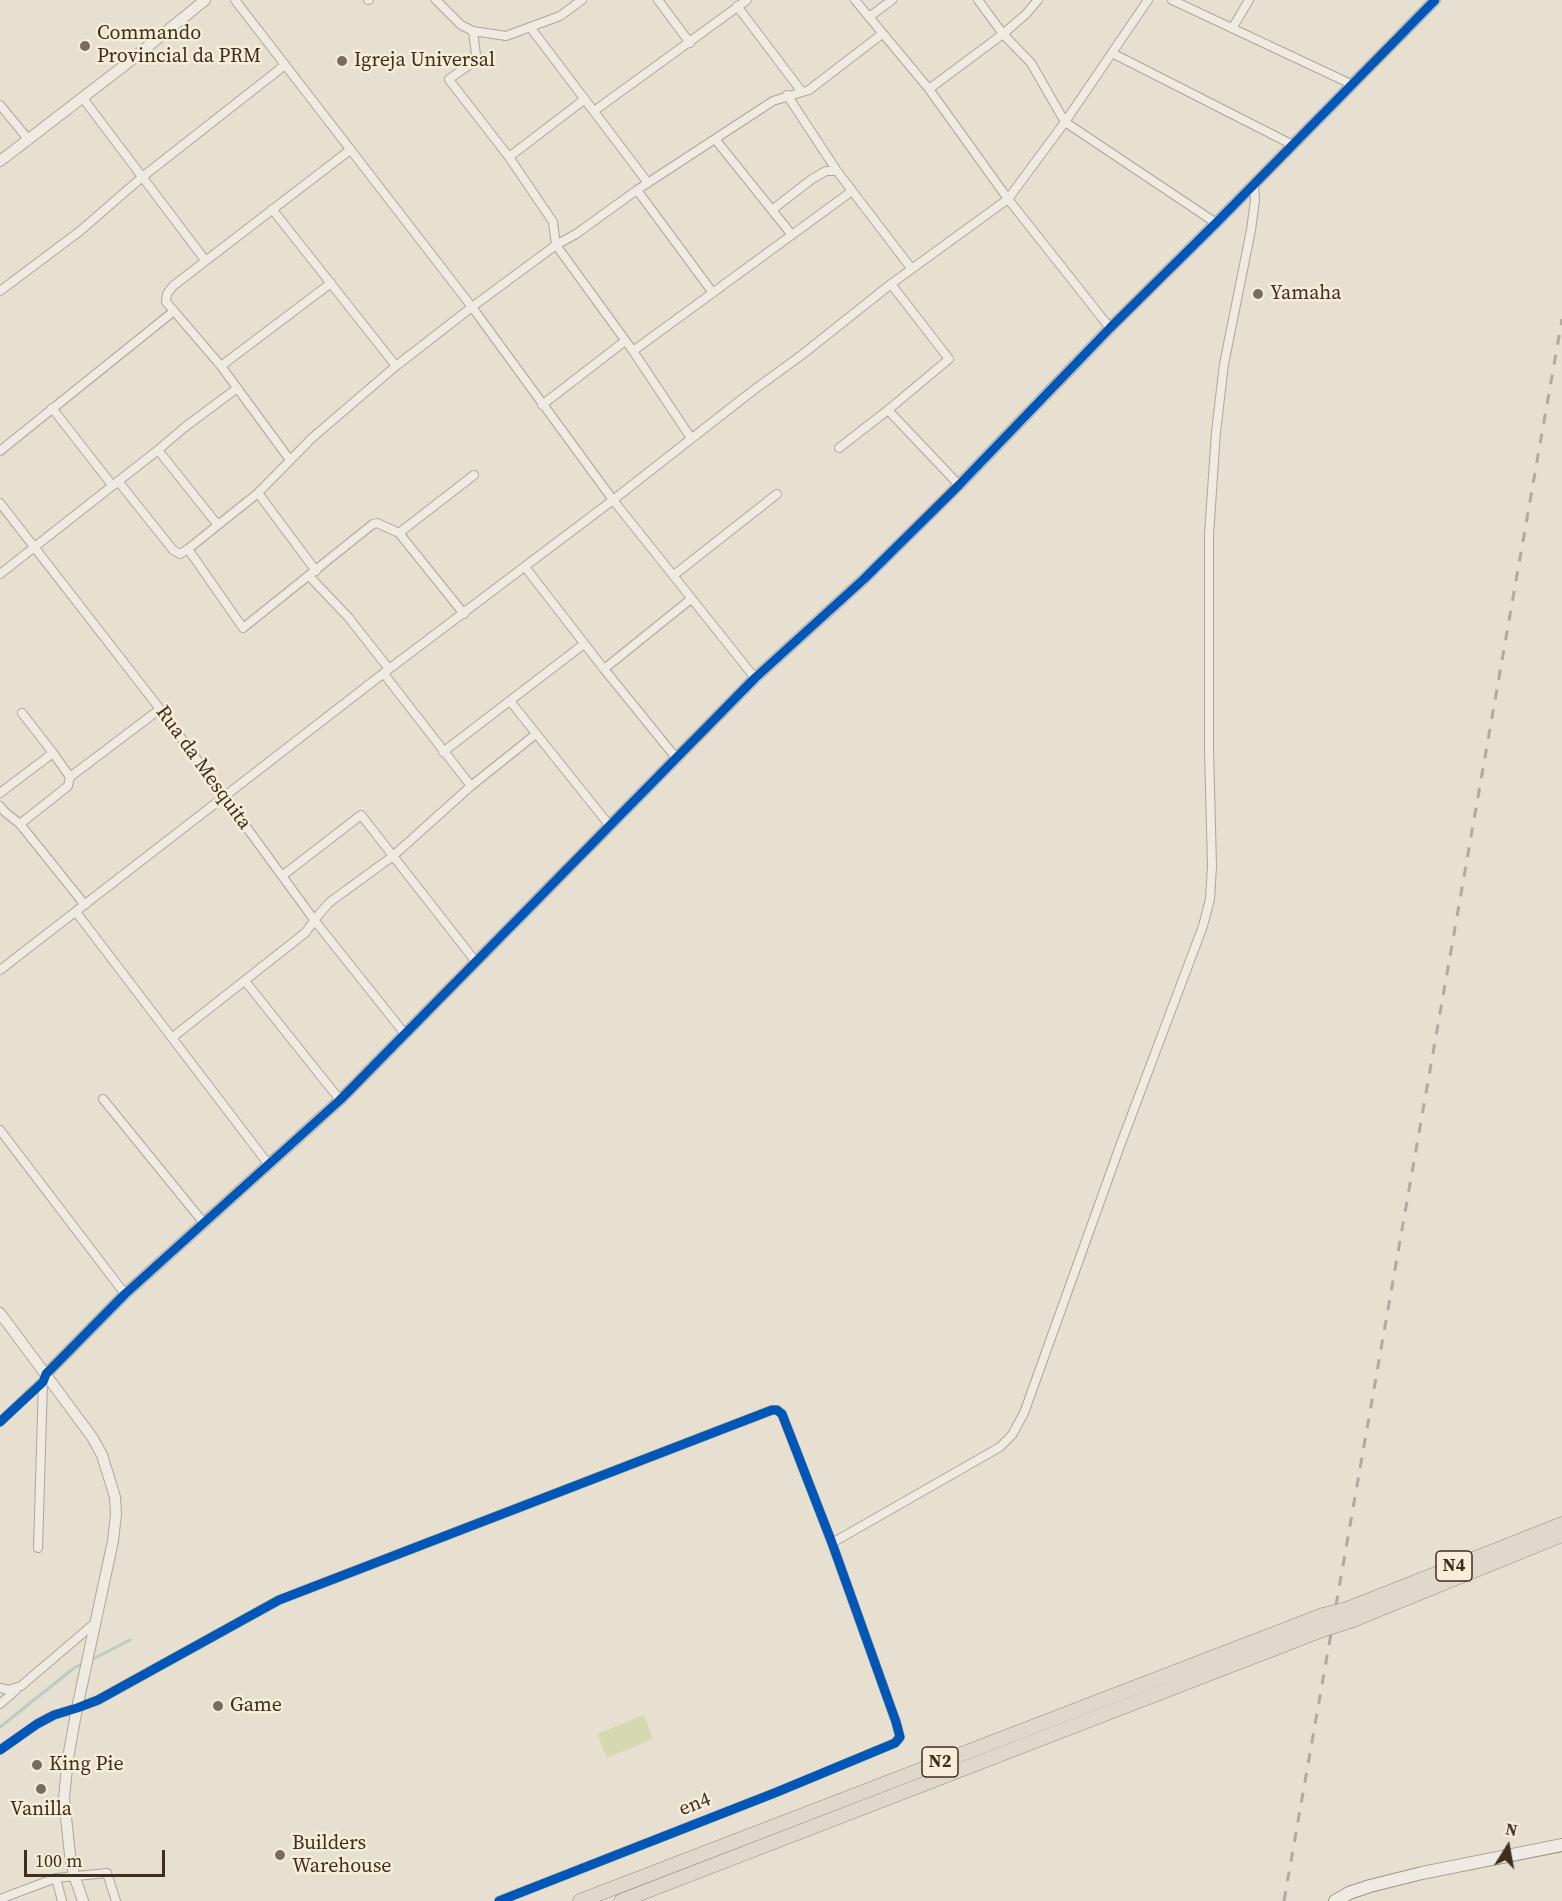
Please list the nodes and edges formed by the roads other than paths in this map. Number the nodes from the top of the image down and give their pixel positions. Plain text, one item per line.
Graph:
1 (205, 0) edge
2 (235, 0) edge
3 (436, 0) edge
4 (582, 0) edge
5 (658, 0) edge
6 (747, 0) edge
7 (855, 0) edge
8 (892, 0) edge
9 (978, 0) edge
10 (1038, 0) edge
11 (1148, 0) edge
12 (1172, 0) edge
13 (1249, 0) edge
14 (1435, 0) edge
15 (737, 6) junction
16 (869, 17) junction
17 (530, 27) junction
18 (1233, 27) junction
19 (473, 32) junction
20 (882, 34) junction
21 (1003, 34) junction
22 (690, 43) junction
23 (1112, 53) junction
24 (285, 65) junction
25 (1351, 84) junction
26 (929, 89) junction
27 (802, 92) junction
28 (787, 95) junction
29 (82, 97) junction
30 (585, 99) junction
31 (0, 105) edge
32 (594, 111) junction
33 (1065, 122) junction
34 (28, 139) junction
35 (715, 139) junction
36 (1291, 144) junction
37 (350, 150) junction
38 (509, 157) junction
39 (0, 161) edge
40 (837, 171) junction
41 (141, 178) junction
42 (648, 183) junction
43 (1254, 185) junction
44 (637, 190) junction
45 (852, 191) junction
46 (1008, 199) junction
47 (272, 209) junction
48 (772, 210) junction
49 (1216, 223) junction
50 (792, 235) junction
51 (556, 245) junction
52 (205, 260) junction
53 (911, 268) junction
54 (331, 283) junction
55 (891, 284) junction
56 (0, 291) edge
57 (713, 293) junction
58 (472, 307) junction
59 (174, 311) junction
60 (1110, 328) junction
61 (625, 341) junction
62 (633, 351) junction
63 (221, 366) junction
64 (396, 366) junction
65 (236, 389) junction
66 (542, 405) junction
67 (52, 408) junction
68 (888, 410) junction
69 (691, 438) junction
70 (839, 448) dead end
71 (158, 450) junction
72 (0, 451) edge
73 (290, 460) junction
74 (474, 475) dead end
75 (115, 483) junction
76 (959, 485) junction
77 (258, 493) junction
78 (777, 494) dead end
79 (613, 500) junction
80 (0, 503) edge
81 (217, 524) junction
82 (399, 533) junction
83 (35, 546) junction
84 (188, 549) junction
85 (525, 567) junction
86 (0, 574) edge
87 (313, 574) junction
88 (674, 576) junction
89 (692, 599) junction
90 (464, 614) junction
91 (584, 644) junction
92 (604, 669) junction
93 (386, 672) junction
94 (755, 678) junction
95 (510, 701) junction
96 (160, 709) junction
97 (22, 713) dead end
98 (536, 734) junction
99 (444, 752) junction
100 (53, 753) junction
101 (677, 759) junction
102 (70, 777) junction
103 (471, 786) junction
104 (0, 793) edge
105 (224, 796) junction
106 (0, 806) edge
107 (20, 824) junction
108 (610, 826) junction
109 (393, 855) junction
110 (282, 876) junction
111 (85, 905) junction
112 (76, 912) junction
113 (315, 921) junction
114 (476, 962) junction
115 (0, 970) edge
116 (245, 981) junction
117 (405, 1034) junction
118 (173, 1038) junction
119 (103, 1099) dead end
120 (339, 1100) junction
121 (0, 1130) edge
122 (269, 1165) junction
123 (203, 1222) junction
124 (125, 1294) junction
125 (0, 1313) edge
126 (44, 1378) junction
127 (0, 1422) edge
128 (1562, 1524) edge
129 (1562, 1535) edge
130 (832, 1543) junction
131 (38, 1548) dead end
132 (1350, 1614) junction
133 (96, 1622) junction
134 (1324, 1622) junction
135 (1301, 1624) joint
136 (21, 1686) junction
137 (0, 1688) edge
138 (0, 1704) edge
139 (77, 1708) junction
140 (0, 1750) edge
141 (1562, 1845) edge
142 (74, 1875) junction
143 (56, 1878) junction
144 (0, 1899) edge
145 (62, 1901) edge
146 (83, 1901) edge
147 (116, 1901) edge
148 (499, 1901) edge
149 (580, 1901) edge
150 (621, 1901) edge
151 (1335, 1901) edge

1 - 29 street
2 - 24 street
3 - 19 street
4 - 17 street
5 - 22 street
6 - 15 street
7 - 16 street
8 - 16 street
9 - 21 street
10 - 21 street
11 - 23 street
12 - 18 street
13 - 18 street
14 - 25 street
15 - 22 street
15 - 27 street
16 - 20 street
17 - 19 street
17 - 30 street
18 - 25 street
19 - 38 street
20 - 26 street
20 - 27 street
21 - 26 street
21 - 33 street
22 - 32 street
23 - 33 street
23 - 36 street
24 - 37 street
24 - 41 street
25 - 36 street
26 - 46 street
27 - 28 street
28 - 35 street
28 - 40 street
29 - 34 street
29 - 41 street
30 - 32 street
30 - 38 street
31 - 34 street
32 - 42 street
33 - 46 street
33 - 49 street
34 - 39 street
35 - 42 street
35 - 48 street
36 - 43 street
37 - 47 street
37 - 58 street
38 - 51 street
40 - 45 street
40 - 48 street
41 - 52 street
41 - 56 street
42 - 44 street
43 - 49 street
43 - 130 street
44 - 51 street
44 - 57 street
45 - 50 street
45 - 53 street
46 - 53 street
46 - 60 street
47 - 52 street
47 - 54 street
48 - 50 street
49 - 60 street
50 - 57 street
51 - 58 street
51 - 61 street
52 - 59 street
53 - 55 street
54 - 63 street
54 - 64 street
55 - 68 street
55 - 69 street
57 - 62 street
58 - 64 street
58 - 66 street
59 - 63 street
59 - 67 street
60 - 76 street
61 - 62 street
61 - 66 street
62 - 69 street
63 - 65 street
64 - 73 street
65 - 71 street
65 - 73 street
66 - 79 street
67 - 72 street
67 - 75 street
68 - 70 street
68 - 76 street
69 - 79 street
71 - 75 street
71 - 81 street
73 - 77 street
74 - 82 street
75 - 83 street
75 - 84 street
76 - 94 street
77 - 81 street
77 - 87 street
78 - 88 street
79 - 85 street
79 - 88 street
80 - 83 street, Rua da Mesquita
81 - 84 street
82 - 87 street
82 - 90 street
83 - 86 street
83 - 96 street, Rua da Mesquita
84 - 87 street
85 - 90 street
85 - 91 street
87 - 93 street
88 - 89 street
89 - 92 street
89 - 94 street
90 - 93 street
91 - 92 street
91 - 95 street
92 - 101 street
93 - 99 street
93 - 105 street
94 - 101 street
95 - 98 street
95 - 99 street
96 - 102 street
96 - 105 street, Rua da Mesquita
97 - 100 street
98 - 103 street
98 - 108 street
99 - 103 street
100 - 102 street
100 - 104 street
101 - 108 street
102 - 107 street
103 - 109 street
105 - 110 street, Rua da Mesquita
105 - 111 street
106 - 107 street
107 - 111 street
108 - 114 street
109 - 110 street
109 - 113 street
109 - 114 street
110 - 113 street, Rua da Mesquita
111 - 112 street
112 - 115 street
112 - 118 street
113 - 116 street
113 - 117 street, Rua da Mesquita
114 - 117 street
116 - 118 street
116 - 120 street
117 - 120 street
118 - 122 street
119 - 123 street
120 - 122 street
121 - 124 street
122 - 123 street
123 - 124 street
124 - 126 street
125 - 126 street
126 - 127 street
126 - 131 street
126 - 133 street
128 - 132 highway, N4
129 - 132 highway, N4
130 - 139 street
130 - 148 street, en4
132 - 134 highway, N4, bridge
133 - 136 street
133 - 139 street
134 - 135 highway, N4
134 - 150 highway, N2
135 - 149 highway, N2
136 - 137 street
136 - 138 street
139 - 140 street
139 - 142 street
141 - 151 main road
142 - 143 street
142 - 146 street
142 - 147 street
143 - 144 street
143 - 145 street

